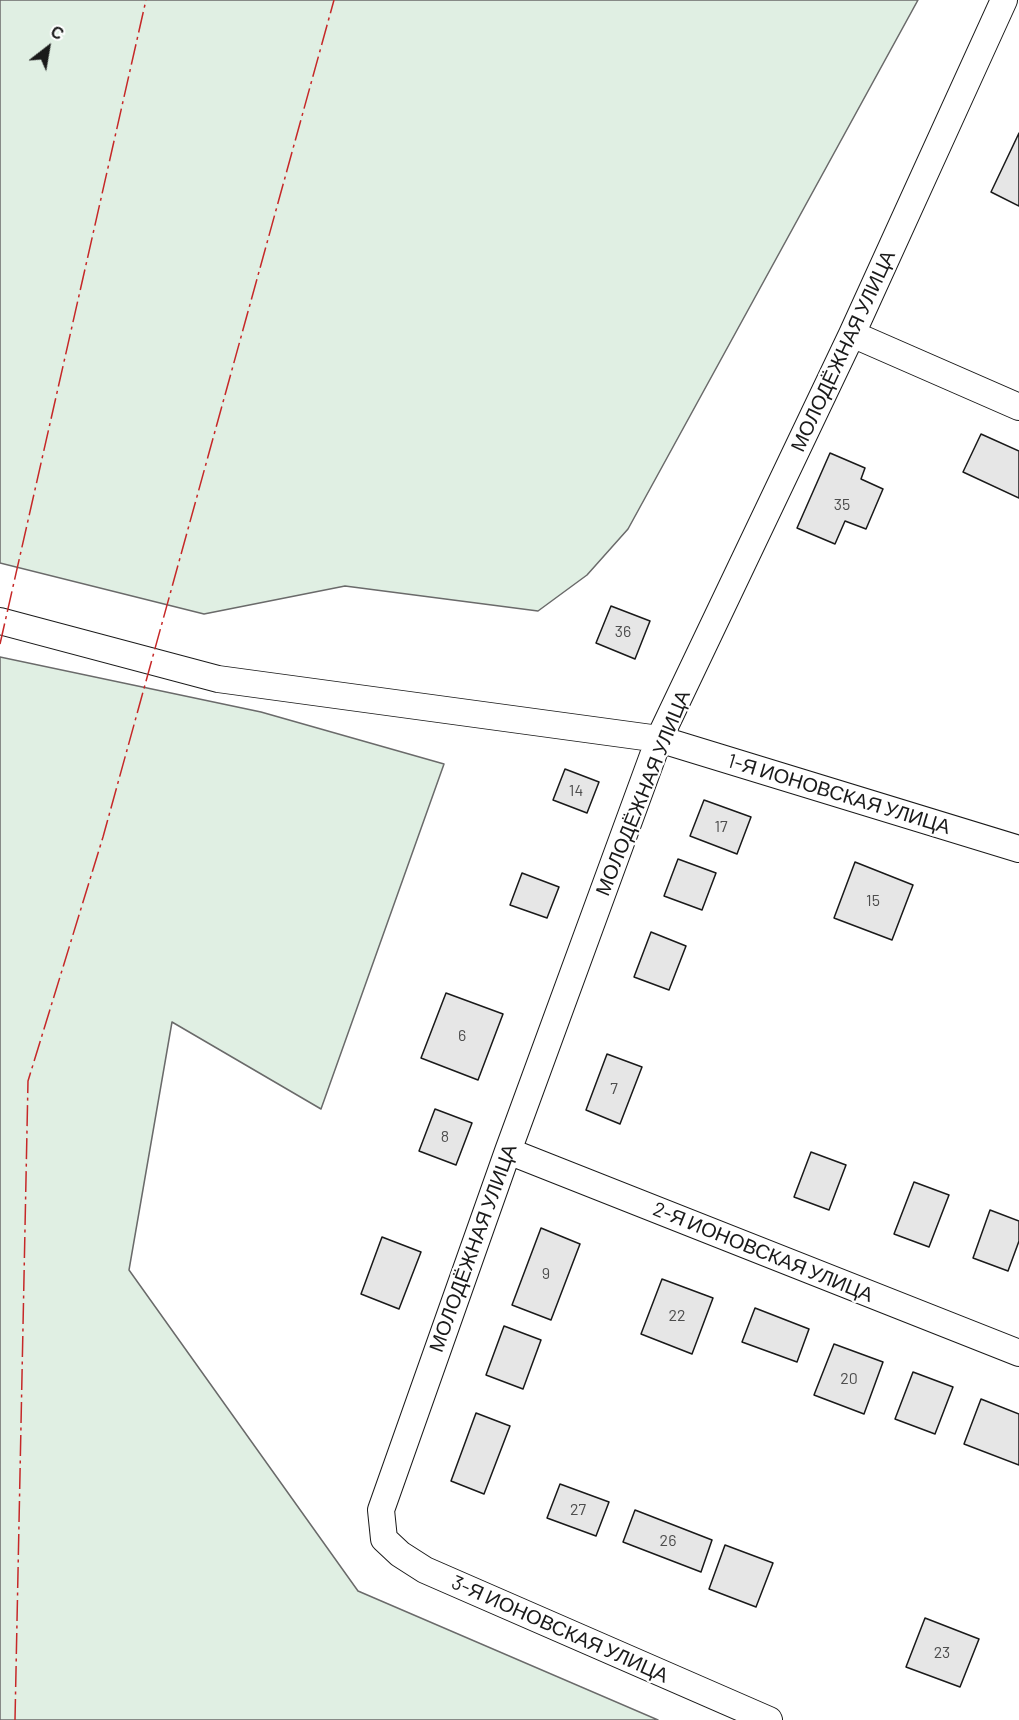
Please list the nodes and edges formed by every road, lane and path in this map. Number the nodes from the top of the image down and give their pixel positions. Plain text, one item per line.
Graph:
1 (1005, 0) edge
2 (852, 334) junction
3 (1019, 407) edge
4 (0, 621) edge
5 (659, 739) junction
6 (1019, 849) edge
7 (508, 1151) junction
8 (1019, 1353) edge
9 (381, 1510) joint
10 (770, 1720) edge

1 - 2 street, МОЛОДЁЖНАЯ УЛИЦА
2 - 3 street
2 - 5 street, МОЛОДЁЖНАЯ УЛИЦА
4 - 5 street, 1-Я ИОНОВСКАЯ УЛИЦА
5 - 6 street, 1-Я ИОНОВСКАЯ УЛИЦА
5 - 7 street, МОЛОДЁЖНАЯ УЛИЦА
7 - 8 street, 2-Я ИОНОВСКАЯ УЛИЦА
7 - 9 street, МОЛОДЁЖНАЯ УЛИЦА
9 - 10 street, 3-Я ИОНОВСКАЯ УЛИЦА

